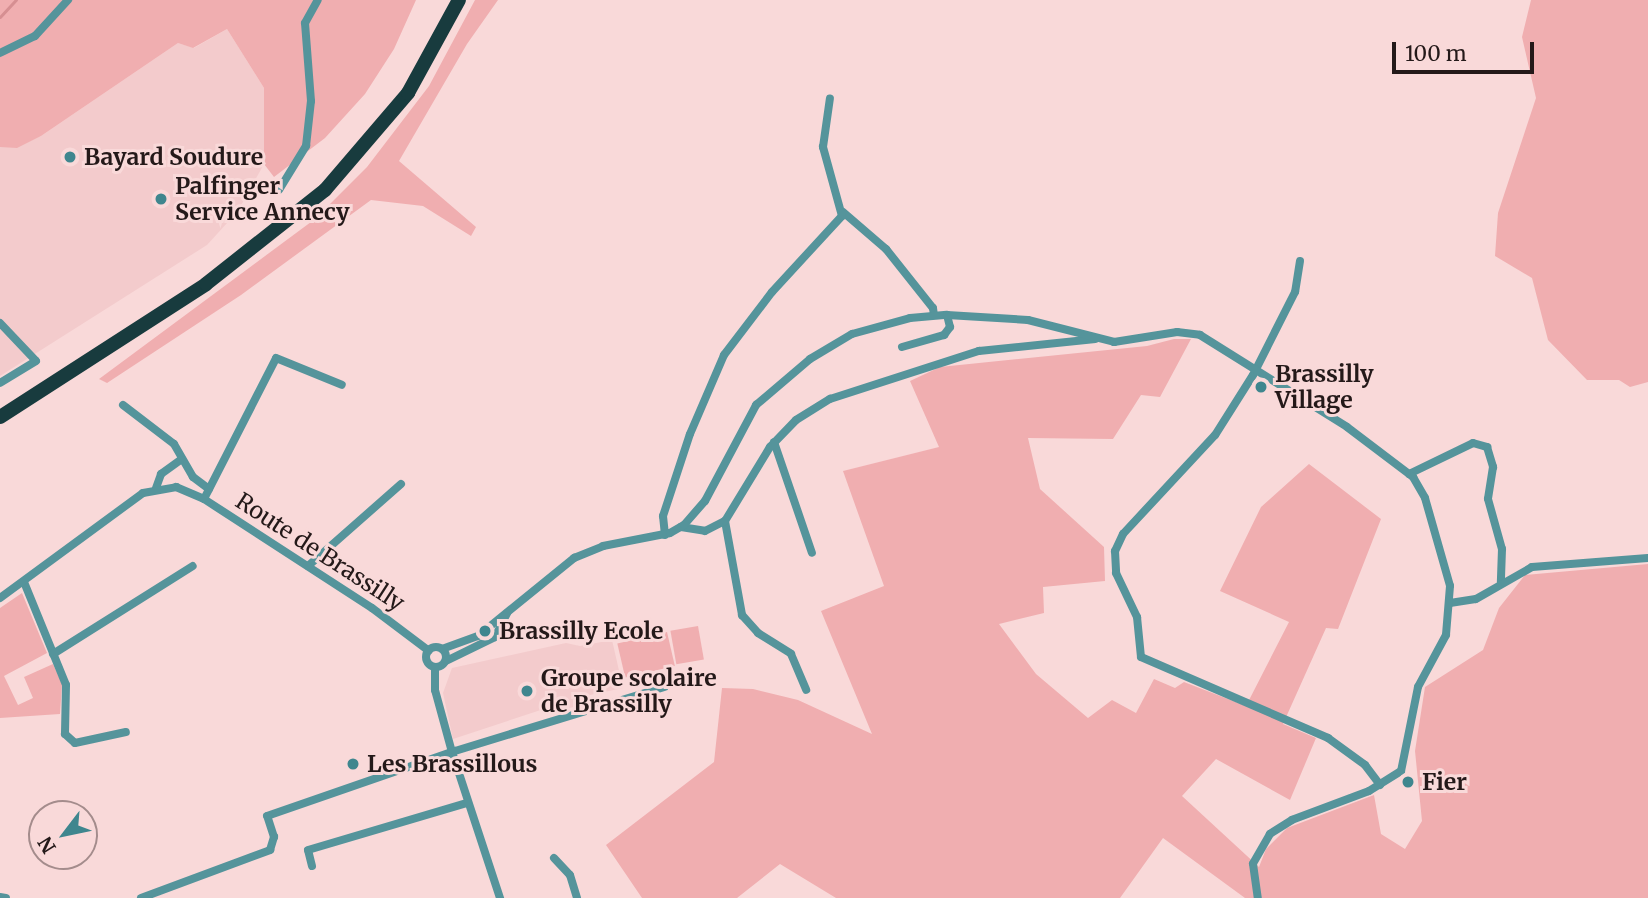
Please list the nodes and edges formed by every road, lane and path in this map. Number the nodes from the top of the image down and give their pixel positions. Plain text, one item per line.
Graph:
1 (68, 0) edge
2 (318, 0) edge
3 (459, 0) edge
4 (0, 53) edge
5 (830, 98) dead end
6 (279, 190) dead end
7 (843, 212) junction
8 (1300, 261) dead end
9 (934, 315) junction
10 (947, 315) junction
11 (0, 323) edge
12 (1096, 339) junction
13 (902, 347) dead end
14 (1257, 368) junction
15 (0, 383) edge
16 (342, 385) dead end
17 (123, 405) dead end
18 (0, 417) edge
19 (774, 442) junction
20 (180, 460) junction
21 (1409, 474) junction
22 (401, 484) dead end
23 (156, 488) junction
24 (209, 489) junction
25 (204, 499) junction
26 (725, 521) junction
27 (681, 527) junction
28 (665, 535) junction
29 (812, 553) dead end
30 (1648, 558) edge
31 (193, 566) dead end
32 (307, 566) junction
33 (24, 582) junction
34 (1501, 582) junction
35 (0, 598) edge
36 (1450, 603) junction
37 (507, 613) junction
38 (442, 649) junction
39 (429, 650) junction
40 (53, 654) junction
41 (446, 661) junction
42 (435, 667) junction
43 (664, 687) dead end
44 (806, 690) dead end
45 (126, 732) dead end
46 (452, 752) junction
47 (1380, 785) junction
48 (467, 803) junction
49 (554, 858) dead end
50 (313, 866) dead end
51 (0, 897) edge
52 (6, 898) edge
53 (141, 898) edge
54 (500, 898) edge
55 (576, 898) edge
56 (1258, 898) edge

1 - 4 street
2 - 6 street
3 - 18 highway
5 - 7 street
7 - 9 street
7 - 28 street
8 - 14 street
9 - 10 street
9 - 27 street
10 - 12 street
10 - 13 street
11 - 15 street
12 - 14 street
12 - 19 street
14 - 21 street
14 - 47 street
16 - 24 street
17 - 20 street
19 - 26 street
19 - 29 street
20 - 23 street
20 - 24 street
21 - 34 street
21 - 36 street
22 - 32 street
23 - 25 street, Route de Brassilly
23 - 33 street
24 - 25 street
25 - 32 street, Route de Brassilly
26 - 27 street
26 - 44 street
27 - 28 street
28 - 37 street
30 - 34 street
31 - 40 street
32 - 39 street, Route de Brassilly
33 - 35 street
33 - 40 street
34 - 36 street
36 - 47 street
37 - 38 street
37 - 41 street
38 - 39 street
38 - 41 street
39 - 42 street
40 - 45 street
41 - 42 street
42 - 46 street
43 - 46 street
46 - 48 street
46 - 53 street
47 - 56 street
48 - 50 street
48 - 54 street
49 - 55 street
51 - 52 street

